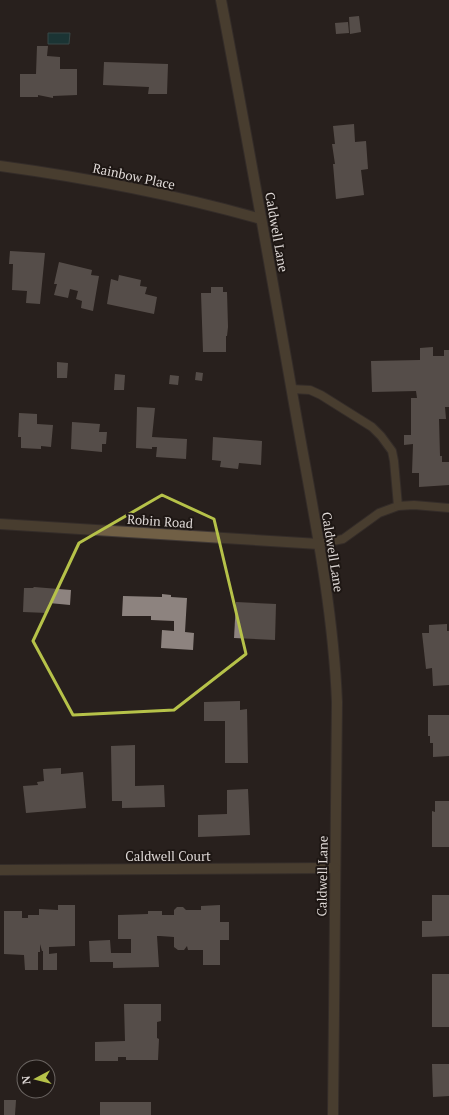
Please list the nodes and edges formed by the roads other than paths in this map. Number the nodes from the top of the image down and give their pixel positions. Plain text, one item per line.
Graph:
1 (221, 0) edge
2 (0, 166) edge
3 (261, 219) junction
4 (291, 388) junction
5 (398, 506) junction
6 (449, 508) edge
7 (0, 524) edge
8 (319, 544) junction
9 (336, 868) junction
10 (0, 870) edge
11 (333, 1115) edge

1 - 3 street, Caldwell Lane
2 - 3 street, Rainbow Place
3 - 4 street, Caldwell Lane
4 - 5 lane
4 - 8 street, Caldwell Lane
5 - 6 lane
5 - 8 lane
7 - 8 street, Robin Road
8 - 9 street, Caldwell Lane
9 - 10 street, Caldwell Court
9 - 11 street, Caldwell Lane

